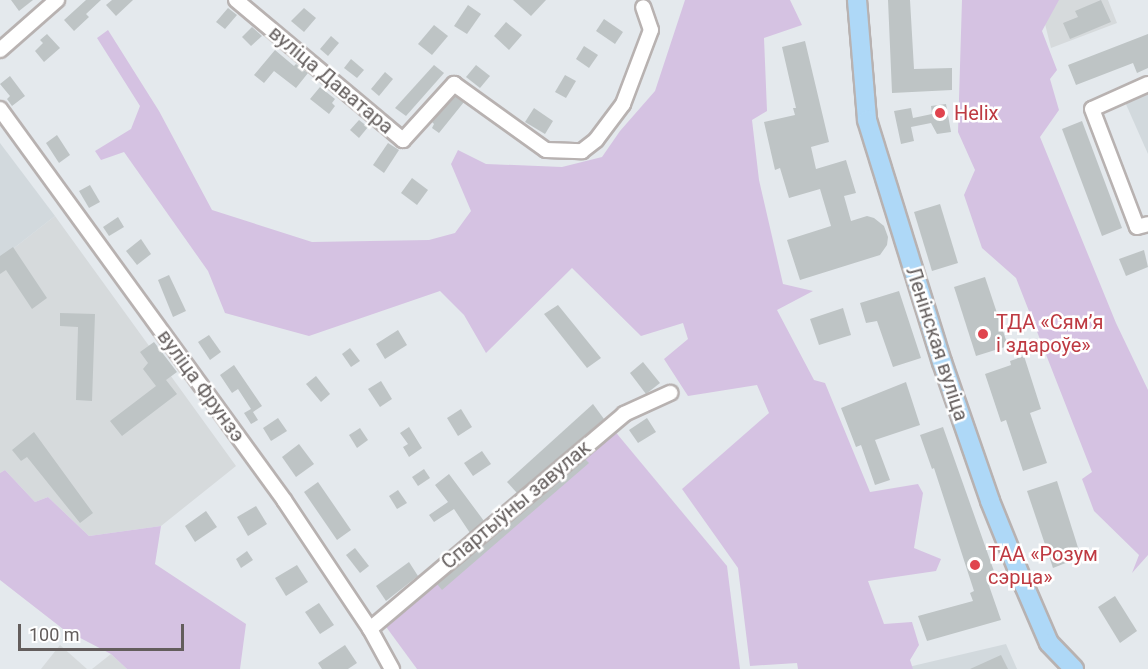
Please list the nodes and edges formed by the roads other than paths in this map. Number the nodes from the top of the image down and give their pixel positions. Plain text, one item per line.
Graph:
1 (57, 0) edge
2 (236, 0) edge
3 (857, 0) edge
4 (643, 7) dead end
5 (0, 50) edge
6 (1148, 84) edge
7 (0, 109) edge
8 (1148, 224) edge
9 (670, 393) dead end
10 (370, 628) junction
11 (392, 669) edge
12 (1074, 669) edge

1 - 5 street
2 - 4 street, вуліца Даватара
3 - 12 main road, Ленінская вуліца
6 - 8 street
7 - 10 street, вуліца Фрунзэ
9 - 10 street, Спартыўны завулак
10 - 11 street, вуліца Фрунзэ

